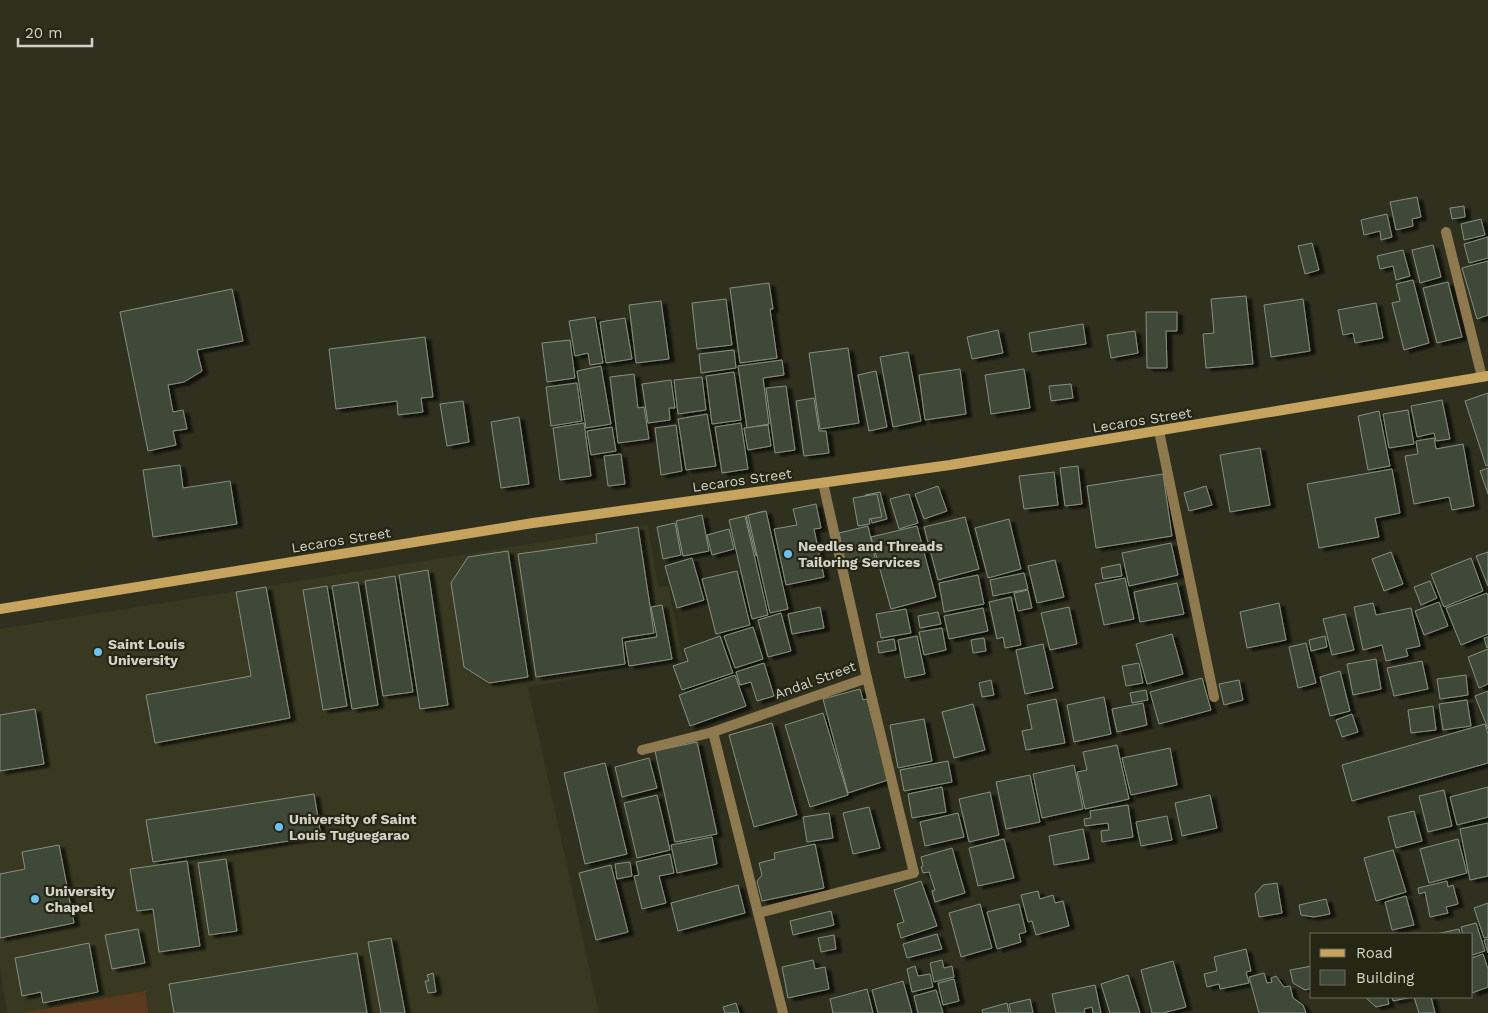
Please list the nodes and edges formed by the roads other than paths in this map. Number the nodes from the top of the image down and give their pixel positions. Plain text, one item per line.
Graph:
1 (1446, 232) dead end
2 (1485, 377) edge
3 (1159, 431) junction
4 (823, 483) junction
5 (0, 609) edge
6 (867, 678) junction
7 (1214, 697) dead end
8 (713, 732) junction
9 (642, 750) dead end
10 (758, 914) junction
11 (783, 1013) edge

1 - 2 street
2 - 3 street, Lecaros Street
3 - 4 street, Lecaros Street
3 - 7 street
4 - 5 street, Lecaros Street
4 - 6 street, Andal Street
6 - 8 street, Andal Street
6 - 10 street
8 - 9 street, Andal Street
8 - 10 street
10 - 11 street

